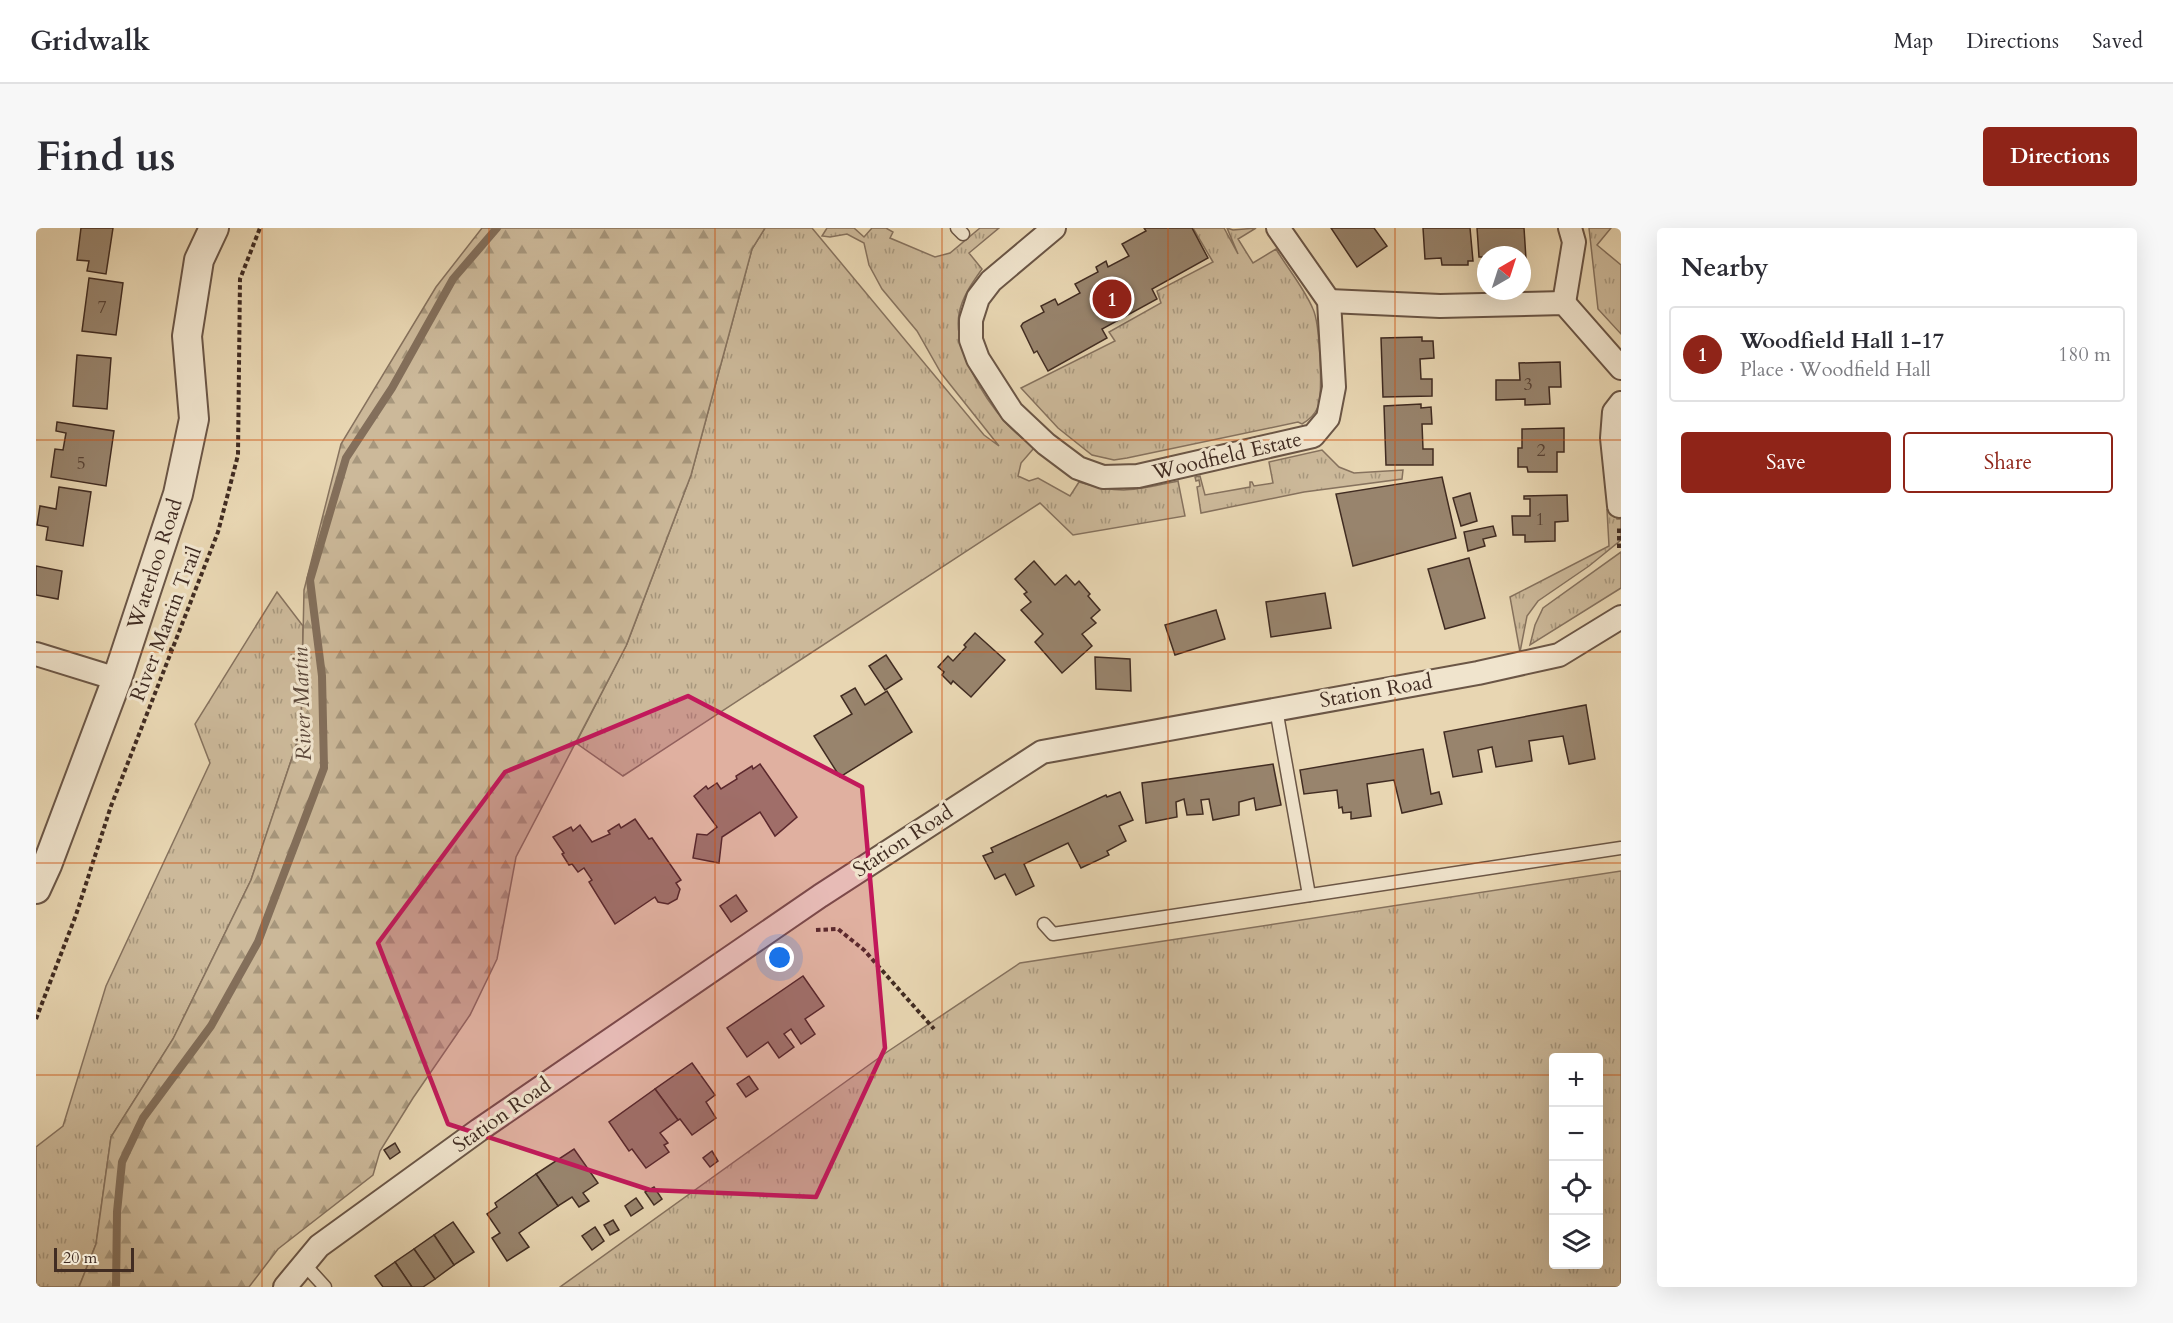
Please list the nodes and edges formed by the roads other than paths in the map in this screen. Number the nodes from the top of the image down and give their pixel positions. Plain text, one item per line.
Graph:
1 (214, 228) edge
2 (1054, 228) edge
3 (1278, 228) edge
4 (1570, 228) edge
5 (1329, 301) junction
6 (1564, 303) junction
7 (1621, 368) edge
8 (1621, 403) edge
9 (1618, 469) edge
10 (1619, 506) dead end
11 (1621, 616) edge
12 (36, 654) edge
13 (117, 679) junction
14 (1276, 709) junction
15 (1621, 848) edge
16 (36, 889) edge
17 (1309, 895) junction
18 (1044, 924) dead end
19 (304, 1264) junction
20 (285, 1287) edge
21 (325, 1287) edge

1 - 13 street, Waterloo Road
2 - 5 street, Woodfield Estate
3 - 5 street
4 - 6 street
5 - 6 street
6 - 7 street
8 - 9 street
9 - 10 street
11 - 14 street, Station Road
12 - 13 street
13 - 16 street, Waterloo Road
14 - 17 lane
14 - 19 street, Station Road
15 - 17 lane
17 - 18 lane
19 - 20 street, Station Road
19 - 21 lane

